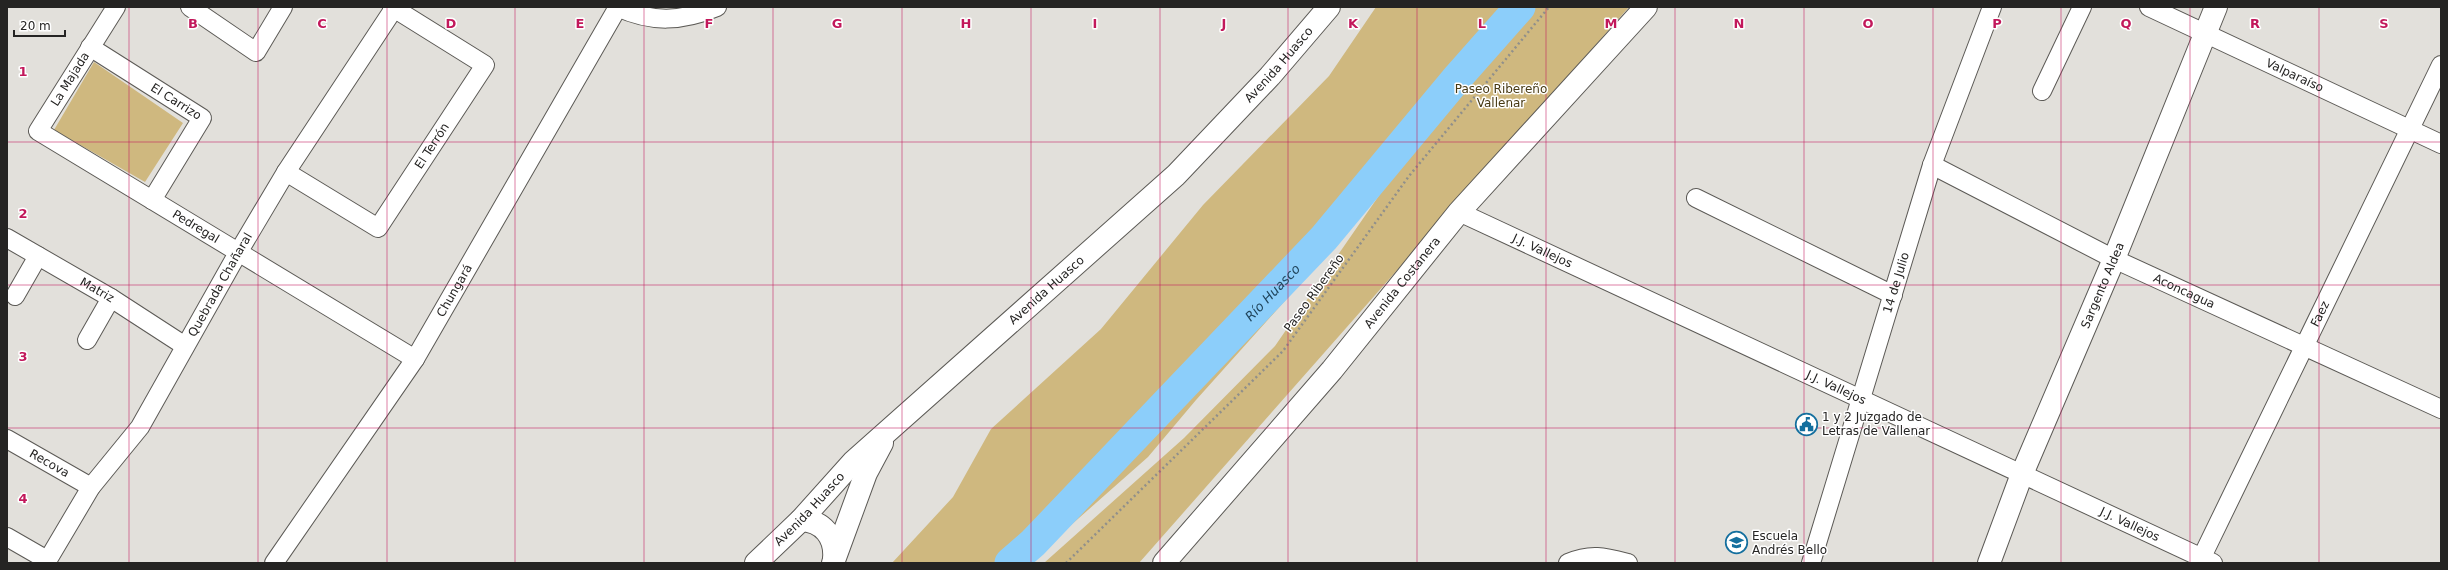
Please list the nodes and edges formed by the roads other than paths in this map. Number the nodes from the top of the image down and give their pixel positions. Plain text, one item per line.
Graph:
1 (116, 7) edge
2 (190, 7) edge
3 (284, 7) edge
4 (617, 7) edge
5 (717, 7) edge
6 (1329, 7) edge
7 (1646, 7) edge
8 (1992, 7) edge
9 (2082, 7) edge
10 (2149, 7) edge
11 (2216, 7) edge
12 (394, 8) edge
13 (645, 13) edge
14 (2205, 33) junction
15 (90, 47) junction
16 (2441, 65) edge
17 (2042, 91) dead end
18 (2410, 129) junction
19 (38, 131) joint
20 (2441, 144) edge
21 (1932, 165) junction
22 (286, 172) junction
23 (1696, 198) dead end
24 (152, 200) junction
25 (1458, 212) junction
26 (7, 238) edge
27 (239, 251) junction
28 (38, 256) junction
29 (2114, 259) junction
30 (1893, 295) junction
31 (15, 296) dead end
32 (111, 298) junction
33 (88, 340) dead end
34 (185, 346) junction
35 (2304, 347) junction
36 (415, 359) junction
37 (1861, 398) junction
38 (2441, 410) edge
39 (889, 432) junction
40 (7, 439) edge
41 (2022, 474) junction
42 (91, 487) junction
43 (801, 520) junction
44 (7, 537) edge
45 (777, 553) edge
46 (47, 561) edge
47 (833, 561) edge
48 (2204, 561) edge
49 (274, 563) edge
50 (756, 563) edge
51 (1164, 563) edge
52 (1568, 563) edge
53 (1628, 563) edge
54 (1811, 563) edge
55 (1989, 563) edge

1 - 15 street, La Majada
2 - 3 street
4 - 13 street
4 - 36 street, Chungará
5 - 13 street
6 - 39 main road, Avenida Huasco
7 - 25 main road, Avenida Costanera
8 - 21 street, 14 de Julio
9 - 17 street
10 - 14 street, Valparaíso
11 - 14 main road, Sargento Aldea
12 - 22 street, Quebrada Chañaral
12 - 22 street, El Terrón
14 - 18 street, Valparaíso
14 - 29 main road, Sargento Aldea
15 - 19 street, La Majada
15 - 24 street, El Carrizo
16 - 18 street, Faez
18 - 20 street, Valparaíso
18 - 35 street, Faez
19 - 24 street, Pedregal
21 - 29 street, Aconcagua
21 - 30 street, 14 de Julio
22 - 27 street, Quebrada Chañaral
23 - 30 street
24 - 27 street, Pedregal
25 - 37 street, J.J. Vallejos
25 - 51 main road, Avenida Costanera
26 - 28 street, Matriz
27 - 34 street, Quebrada Chañaral
27 - 36 street, Pedregal
28 - 31 street
28 - 32 street, Matriz
29 - 35 street, Aconcagua
29 - 41 main road, Sargento Aldea
30 - 37 street, 14 de Julio
32 - 33 street
32 - 34 street, Matriz
34 - 42 street, Quebrada Chañaral
35 - 38 street, Aconcagua
35 - 48 street, Faez
36 - 49 street, Chungará
37 - 41 street, J.J. Vallejos
37 - 54 street, 14 de Julio
39 - 43 main road, Avenida Huasco
39 - 47 main road
40 - 42 street, Recova
41 - 48 street, J.J. Vallejos
41 - 55 main road, Sargento Aldea
42 - 46 street, Quebrada Chañaral
43 - 45 main road, Avenida Huasco
43 - 47 main road
44 - 46 street
45 - 50 main road, Avenida Huasco
52 - 53 street

